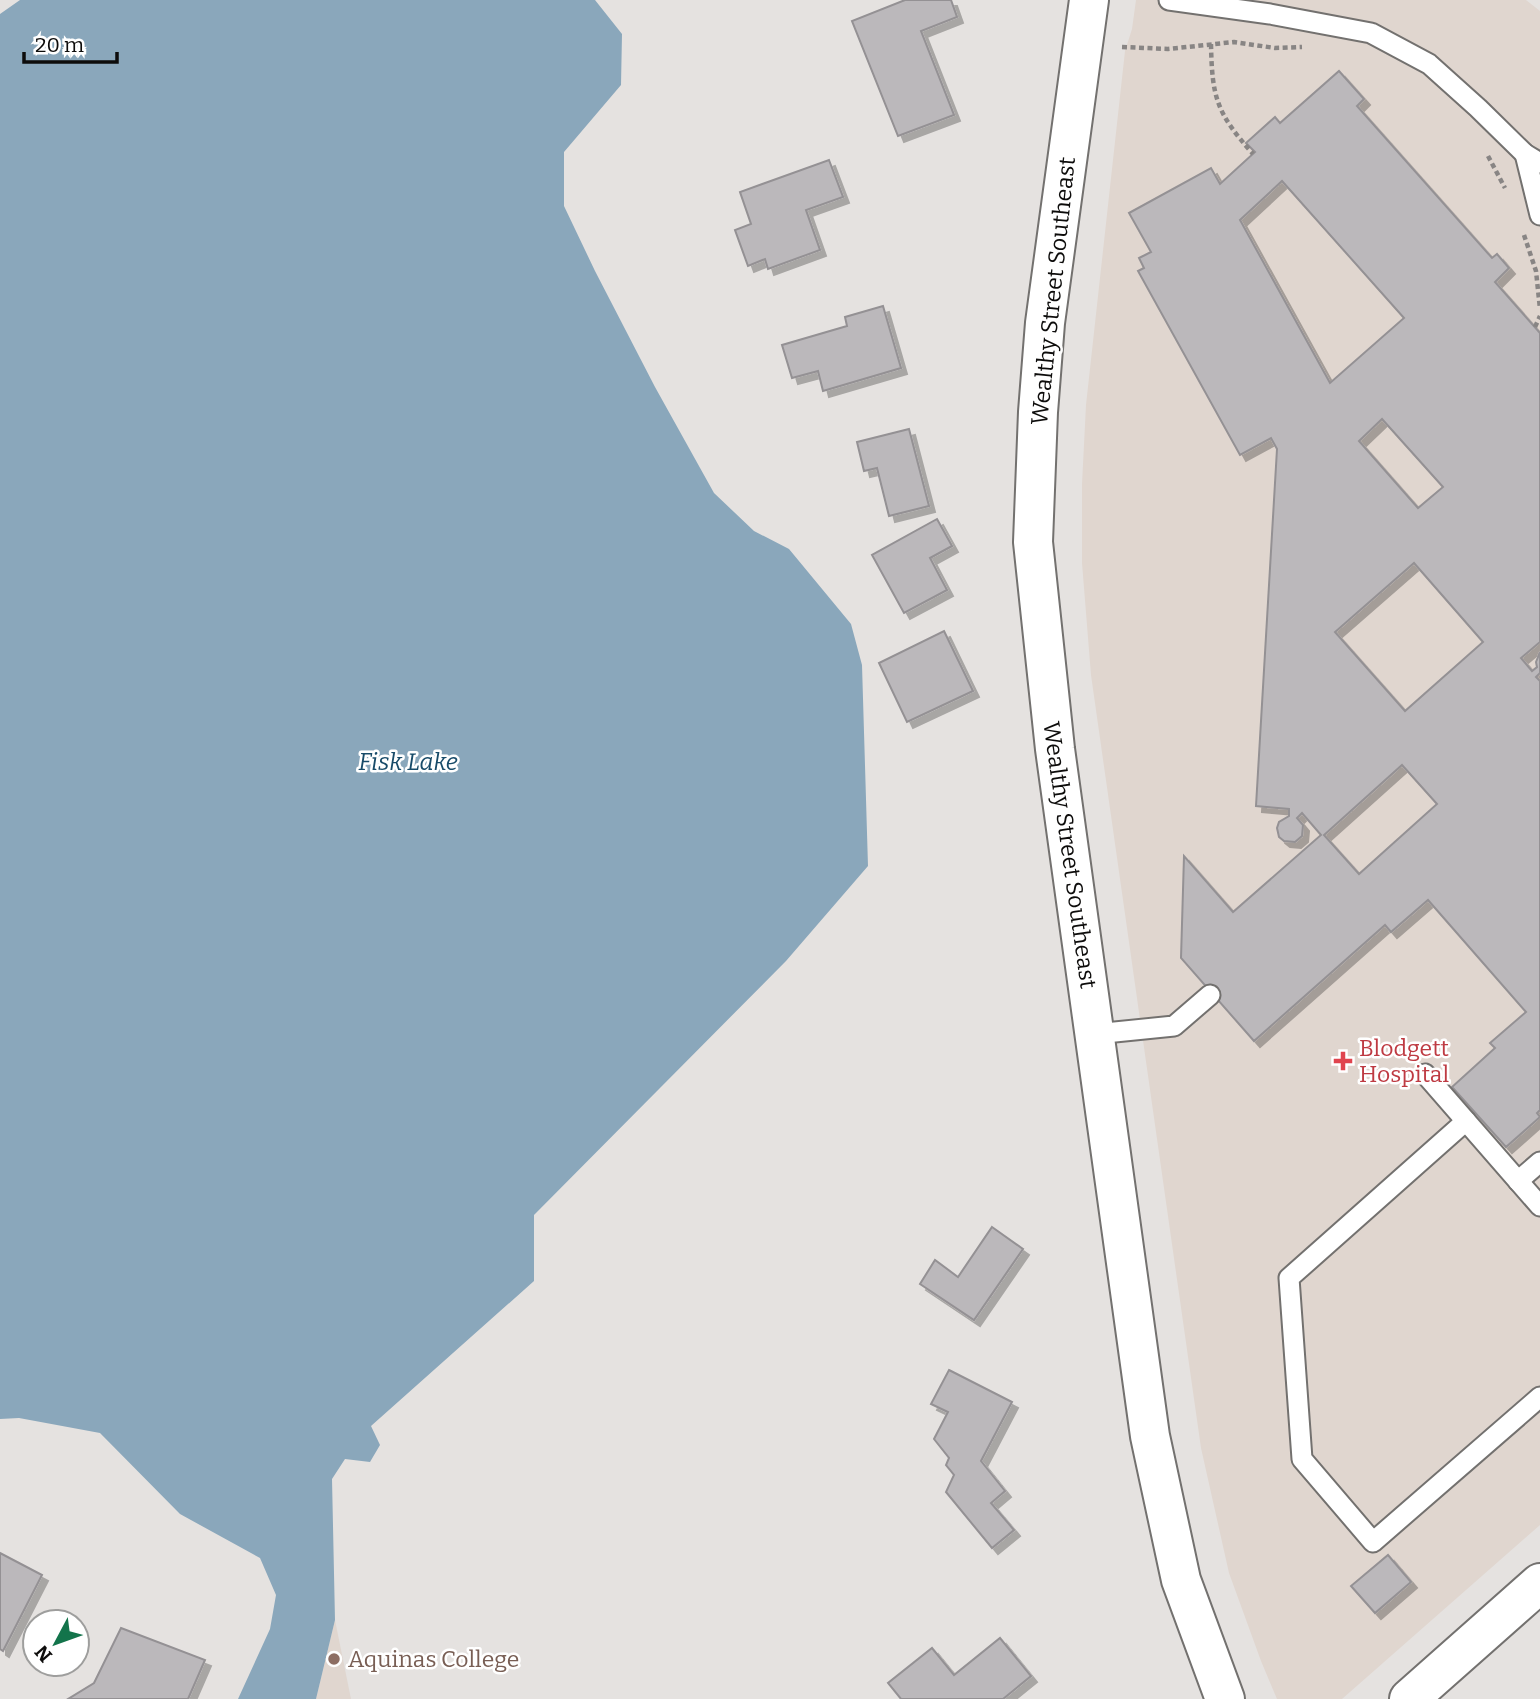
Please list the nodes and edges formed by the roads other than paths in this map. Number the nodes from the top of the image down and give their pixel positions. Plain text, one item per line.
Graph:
1 (1089, 0) edge
2 (1169, 0) edge
3 (1532, 159) edge
4 (1540, 215) edge
5 (1210, 995) dead end
6 (1094, 1034) junction
7 (1425, 1074) dead end
8 (1466, 1121) junction
9 (1540, 1162) edge
10 (1518, 1181) junction
11 (1540, 1206) edge
12 (1540, 1397) edge
13 (1540, 1583) edge
14 (1225, 1699) edge
15 (1409, 1699) edge

1 - 6 main road, Wealthy Street Southeast
2 - 3 lane
3 - 4 lane
5 - 6 lane
6 - 14 main road, Wealthy Street Southeast
7 - 8 lane
8 - 10 lane
8 - 12 lane
9 - 10 lane
10 - 11 lane
13 - 15 main road

